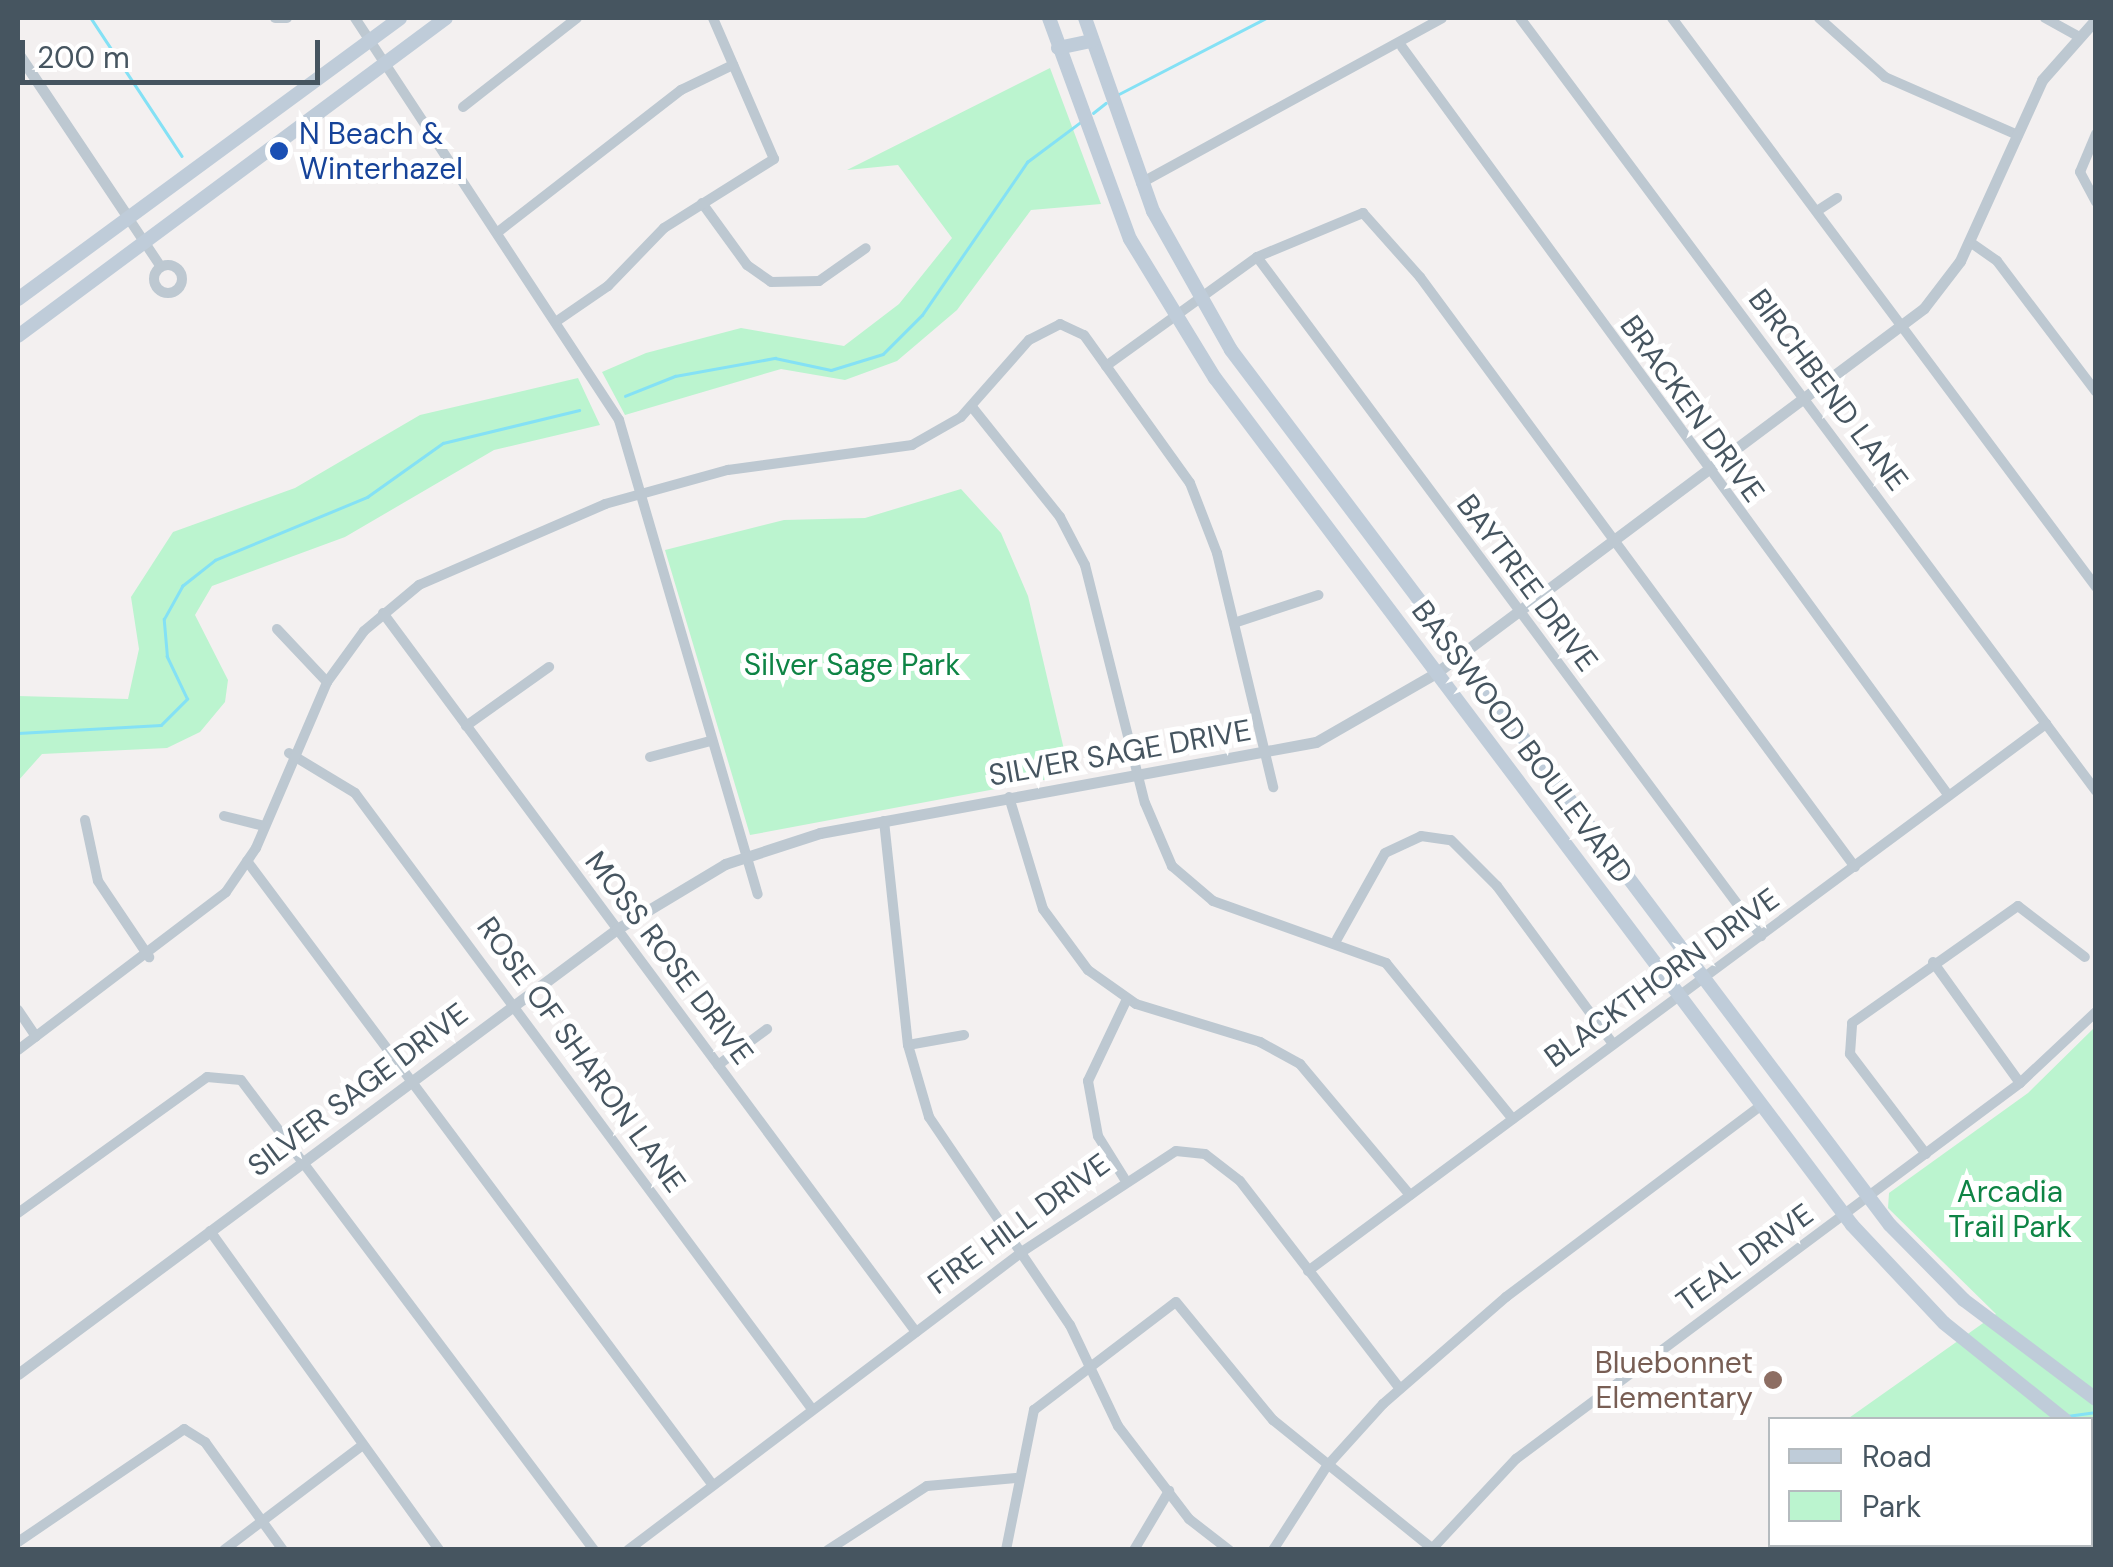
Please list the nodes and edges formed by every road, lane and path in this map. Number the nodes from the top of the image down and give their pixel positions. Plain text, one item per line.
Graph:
1 (275, 18) edge
2 (287, 18) edge
3 (355, 18) edge
4 (400, 18) edge
5 (446, 18) edge
6 (713, 18) edge
7 (1050, 18) edge
8 (1085, 18) edge
9 (1442, 18) edge
10 (1520, 18) edge
11 (1672, 18) edge
12 (1819, 18) edge
13 (2045, 18) edge
14 (572, 19) edge
15 (2096, 19) edge
16 (2077, 36) junction
17 (370, 39) junction
18 (1092, 41) junction
19 (1402, 47) junction
20 (1058, 48) junction
21 (18, 52) edge
22 (384, 62) junction
23 (733, 65) junction
24 (464, 107) dead end
25 (2096, 134) edge
26 (2018, 135) junction
27 (1141, 183) junction
28 (1837, 198) dead end
29 (2096, 202) edge
30 (702, 203) junction
31 (1818, 211) junction
32 (126, 216) junction
33 (498, 232) junction
34 (143, 240) junction
35 (1970, 242) junction
36 (866, 248) dead end
37 (1256, 257) junction
38 (161, 267) dead end
39 (1196, 296) junction
40 (18, 299) edge
41 (1174, 314) junction
42 (556, 322) junction
43 (1904, 328) junction
44 (18, 336) edge
45 (1106, 366) junction
46 (2096, 392) edge
47 (1804, 401) junction
48 (972, 407) junction
49 (1707, 473) junction
50 (642, 494) junction
51 (1612, 544) junction
52 (2096, 586) edge
53 (1318, 596) dead end
54 (382, 613) junction
55 (1518, 614) junction
56 (1234, 623) junction
57 (277, 629) dead end
58 (1461, 656) junction
59 (548, 667) dead end
60 (1436, 673) junction
61 (327, 682) junction
62 (2046, 724) junction
63 (466, 726) junction
64 (710, 741) junction
65 (289, 753) junction
66 (1265, 753) junction
67 (650, 757) dead end
68 (1140, 774) junction
69 (1273, 787) dead end
70 (2096, 791) edge
71 (1949, 796) junction
72 (1008, 797) junction
73 (224, 816) dead end
74 (85, 820) dead end
75 (884, 821) junction
76 (264, 826) junction
77 (744, 856) junction
78 (248, 861) junction
79 (1855, 866) junction
80 (758, 894) dead end
81 (617, 929) junction
82 (1761, 936) junction
83 (1338, 939) junction
84 (150, 957) junction
85 (2085, 957) dead end
86 (1932, 962) junction
87 (1703, 978) junction
88 (1678, 997) junction
89 (1127, 999) junction
90 (514, 1006) junction
91 (18, 1010) edge
92 (2096, 1012) edge
93 (768, 1029) dead end
94 (964, 1035) dead end
95 (36, 1037) junction
96 (1613, 1044) junction
97 (908, 1045) junction
98 (18, 1050) edge
99 (718, 1064) junction
100 (412, 1082) junction
101 (2020, 1082) junction
102 (1758, 1107) junction
103 (1513, 1119) junction
104 (1926, 1154) junction
105 (308, 1158) junction
106 (1124, 1178) junction
107 (1410, 1196) junction
108 (1868, 1198) junction
109 (18, 1213) edge
110 (1845, 1216) junction
111 (210, 1231) junction
112 (1020, 1253) junction
113 (1308, 1271) junction
114 (916, 1332) junction
115 (1085, 1370) junction
116 (18, 1374) edge
117 (1400, 1389) junction
118 (2096, 1399) edge
119 (812, 1410) junction
120 (2061, 1417) edge
121 (363, 1445) junction
122 (1327, 1466) junction
123 (1016, 1478) junction
124 (712, 1484) junction
125 (1169, 1491) junction
126 (262, 1521) junction
127 (18, 1542) edge
128 (1432, 1549) edge
129 (224, 1550) edge
130 (284, 1550) edge
131 (439, 1550) edge
132 (594, 1550) edge
133 (628, 1550) edge
134 (828, 1550) edge
135 (1006, 1550) edge
136 (1134, 1550) edge
137 (1229, 1550) edge
138 (1274, 1550) edge

1 - 2 street
3 - 17 street
4 - 17 main road
5 - 22 main road
6 - 23 street
7 - 20 main road, BASSWOOD BOULEVARD
8 - 18 main road, BASSWOOD BOULEVARD
9 - 19 street
10 - 47 street, BIRCHBEND LANE
11 - 31 street
12 - 26 street
13 - 16 street
14 - 24 street
15 - 16 street, SILVER SAGE DRIVE
16 - 26 street, SILVER SAGE DRIVE
17 - 22 street
17 - 32 main road
18 - 20 main road
18 - 27 main road, BASSWOOD BOULEVARD
19 - 27 street
19 - 49 street, BRACKEN DRIVE
20 - 41 main road, BASSWOOD BOULEVARD
21 - 32 street
22 - 33 street
22 - 34 main road
23 - 30 street
23 - 33 street
25 - 29 street
26 - 35 street, SILVER SAGE DRIVE
27 - 39 main road, BASSWOOD BOULEVARD
28 - 31 street
30 - 36 street
30 - 42 street
31 - 43 street
32 - 34 street
32 - 40 main road
33 - 42 street
34 - 38 street
34 - 44 main road
35 - 43 street, SILVER SAGE DRIVE
35 - 46 street
37 - 39 street
37 - 51 street
37 - 55 street, BAYTREE DRIVE
39 - 41 street
39 - 58 main road, BASSWOOD BOULEVARD
41 - 45 street
41 - 60 main road, BASSWOOD BOULEVARD
42 - 50 street
43 - 47 street, SILVER SAGE DRIVE
43 - 52 street
45 - 48 street
45 - 56 street
47 - 49 street, SILVER SAGE DRIVE
47 - 62 street, BIRCHBEND LANE
48 - 50 street
48 - 68 street
49 - 51 street, SILVER SAGE DRIVE
49 - 71 street, BRACKEN DRIVE
50 - 54 street
50 - 64 street
51 - 55 street, SILVER SAGE DRIVE
51 - 79 street
53 - 56 street
54 - 61 street
54 - 63 street, MOSS ROSE DRIVE
55 - 58 street, SILVER SAGE DRIVE
55 - 82 street, BAYTREE DRIVE
56 - 66 street
57 - 61 street
58 - 60 street, SILVER SAGE DRIVE
58 - 87 main road, BASSWOOD BOULEVARD
59 - 63 street
60 - 66 street, SILVER SAGE DRIVE
60 - 88 main road, BASSWOOD BOULEVARD
61 - 65 street
62 - 70 street, BIRCHBEND LANE
62 - 71 street, BLACKTHORN DRIVE
63 - 81 street, MOSS ROSE DRIVE
64 - 67 street
64 - 77 street
65 - 76 street
65 - 90 street, ROSE OF SHARON LANE
66 - 68 street, SILVER SAGE DRIVE
66 - 69 street
68 - 72 street, SILVER SAGE DRIVE
68 - 83 street
71 - 79 street, BLACKTHORN DRIVE
72 - 75 street, SILVER SAGE DRIVE
72 - 89 street
73 - 76 street
74 - 84 street
75 - 77 street, SILVER SAGE DRIVE
75 - 97 street
76 - 78 street
77 - 80 street
77 - 81 street, SILVER SAGE DRIVE
78 - 84 street
78 - 100 street
79 - 82 street, BLACKTHORN DRIVE
81 - 90 street, SILVER SAGE DRIVE
81 - 99 street, MOSS ROSE DRIVE
82 - 87 street, BLACKTHORN DRIVE
83 - 96 street
83 - 103 street
84 - 95 street
85 - 86 street
86 - 101 street
86 - 104 street
87 - 88 street, BLACKTHORN DRIVE
87 - 108 main road, BASSWOOD BOULEVARD
88 - 96 street, BLACKTHORN DRIVE
88 - 102 main road, BASSWOOD BOULEVARD
89 - 106 street
89 - 107 street
90 - 100 street, SILVER SAGE DRIVE
90 - 119 street, ROSE OF SHARON LANE
91 - 95 street
92 - 101 street, TEAL DRIVE
93 - 99 street
94 - 97 street
95 - 98 street
96 - 103 street, BLACKTHORN DRIVE
97 - 112 street
99 - 114 street, MOSS ROSE DRIVE
100 - 105 street, SILVER SAGE DRIVE
100 - 124 street
101 - 104 street, TEAL DRIVE
102 - 110 main road, BASSWOOD BOULEVARD
102 - 117 street
103 - 107 street, BLACKTHORN DRIVE
104 - 108 street, TEAL DRIVE
105 - 109 street
105 - 111 street, SILVER SAGE DRIVE
105 - 132 street
106 - 112 street, FIRE HILL DRIVE
106 - 113 street, FIRE HILL DRIVE
107 - 113 street, BLACKTHORN DRIVE
108 - 110 street, TEAL DRIVE
108 - 118 main road, BASSWOOD BOULEVARD
110 - 120 main road, BASSWOOD BOULEVARD
110 - 128 street, TEAL DRIVE
111 - 116 street, SILVER SAGE DRIVE
111 - 121 street
112 - 114 street, FIRE HILL DRIVE
112 - 115 street
113 - 117 street, FIRE HILL DRIVE
114 - 119 street, FIRE HILL DRIVE
115 - 122 street
115 - 123 street
115 - 125 street
117 - 122 street
119 - 124 street, FIRE HILL DRIVE
121 - 126 street
121 - 131 street
122 - 128 street
122 - 138 street
123 - 134 street
123 - 135 street
124 - 133 street, FIRE HILL DRIVE
125 - 136 street
125 - 137 street
126 - 127 street
126 - 129 street
126 - 130 street

